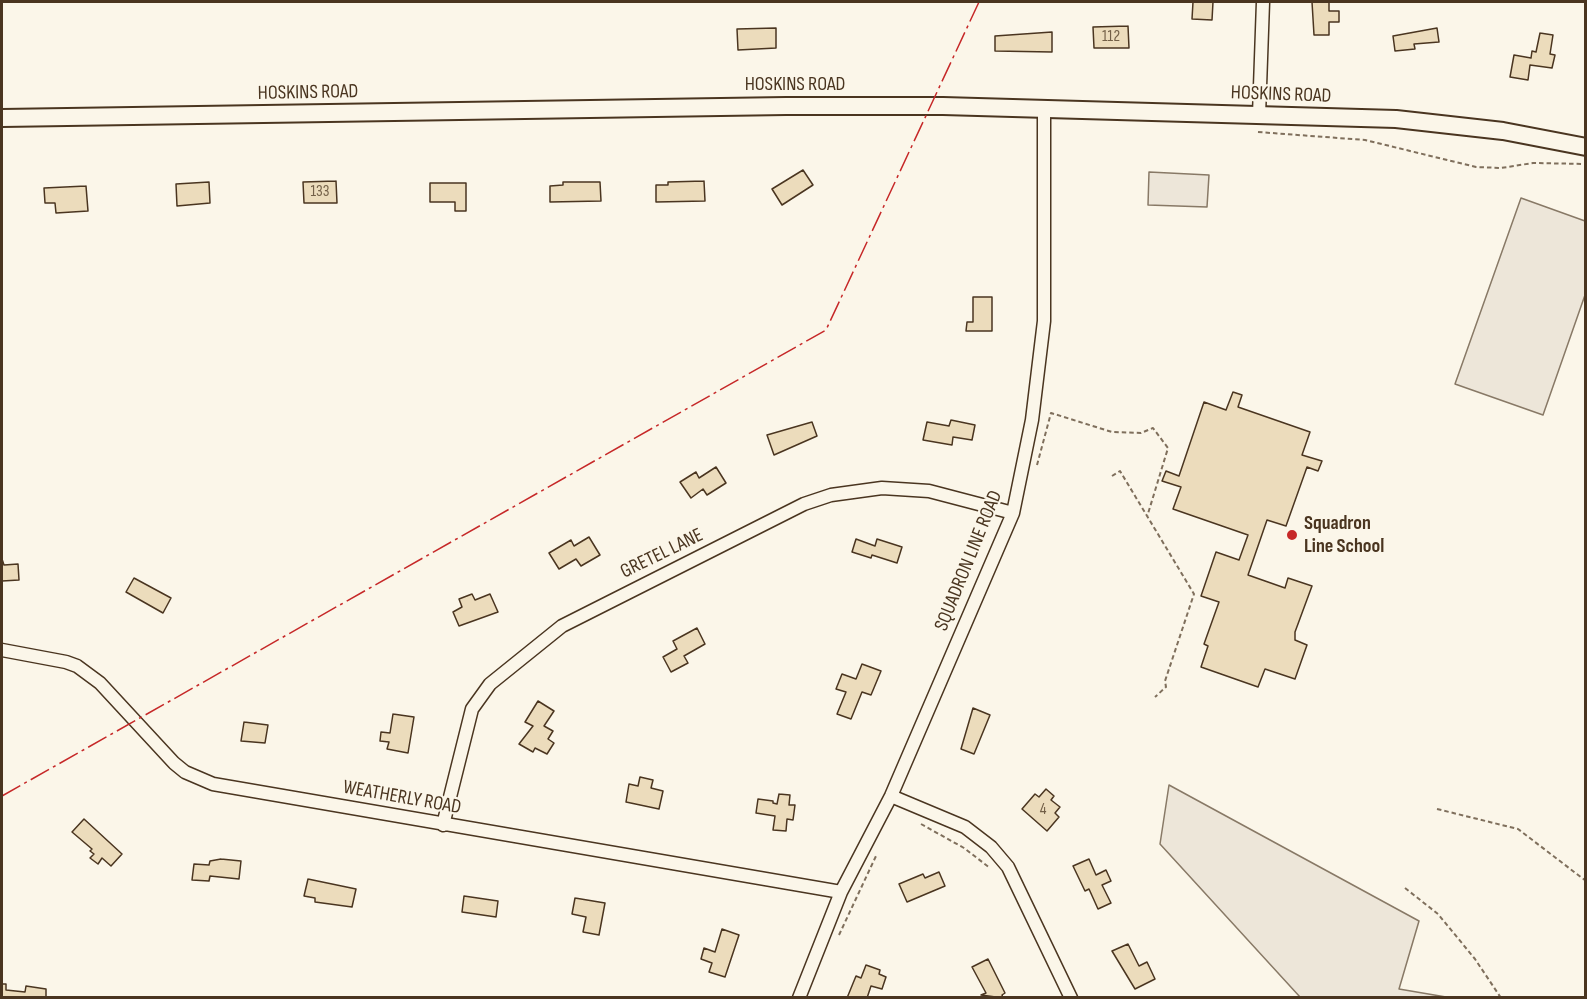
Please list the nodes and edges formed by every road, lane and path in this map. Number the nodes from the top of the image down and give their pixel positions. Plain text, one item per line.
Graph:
1 (1263, 2) edge
2 (1044, 108) junction
3 (2, 118) edge
4 (1258, 124) junction
5 (1586, 147) edge
6 (1586, 164) edge
7 (1036, 470) dead end
8 (1112, 476) dead end
9 (1013, 513) junction
10 (1147, 517) junction
11 (2, 650) edge
12 (1155, 697) dead end
13 (891, 796) junction
14 (1437, 809) dead end
15 (913, 820) dead end
16 (443, 825) junction
17 (878, 853) dead end
18 (992, 869) dead end
19 (1586, 881) edge
20 (1405, 888) dead end
21 (841, 892) junction
22 (835, 944) dead end
23 (799, 998) edge
24 (1071, 998) edge
25 (1501, 998) edge

1 - 4 street
2 - 3 street, HOSKINS ROAD
2 - 4 street, HOSKINS ROAD
2 - 9 street, SQUADRON LINE ROAD
4 - 5 street, HOSKINS ROAD
4 - 6 path
7 - 10 path
8 - 10 path
9 - 13 street, SQUADRON LINE ROAD
9 - 16 street, GRETEL LANE
10 - 12 path
11 - 16 street, WEATHERLY ROAD
13 - 21 street, SQUADRON LINE ROAD
13 - 24 street
14 - 19 path
15 - 18 path
16 - 21 street, WEATHERLY ROAD
17 - 22 path
20 - 25 path
21 - 23 street, SQUADRON LINE ROAD

